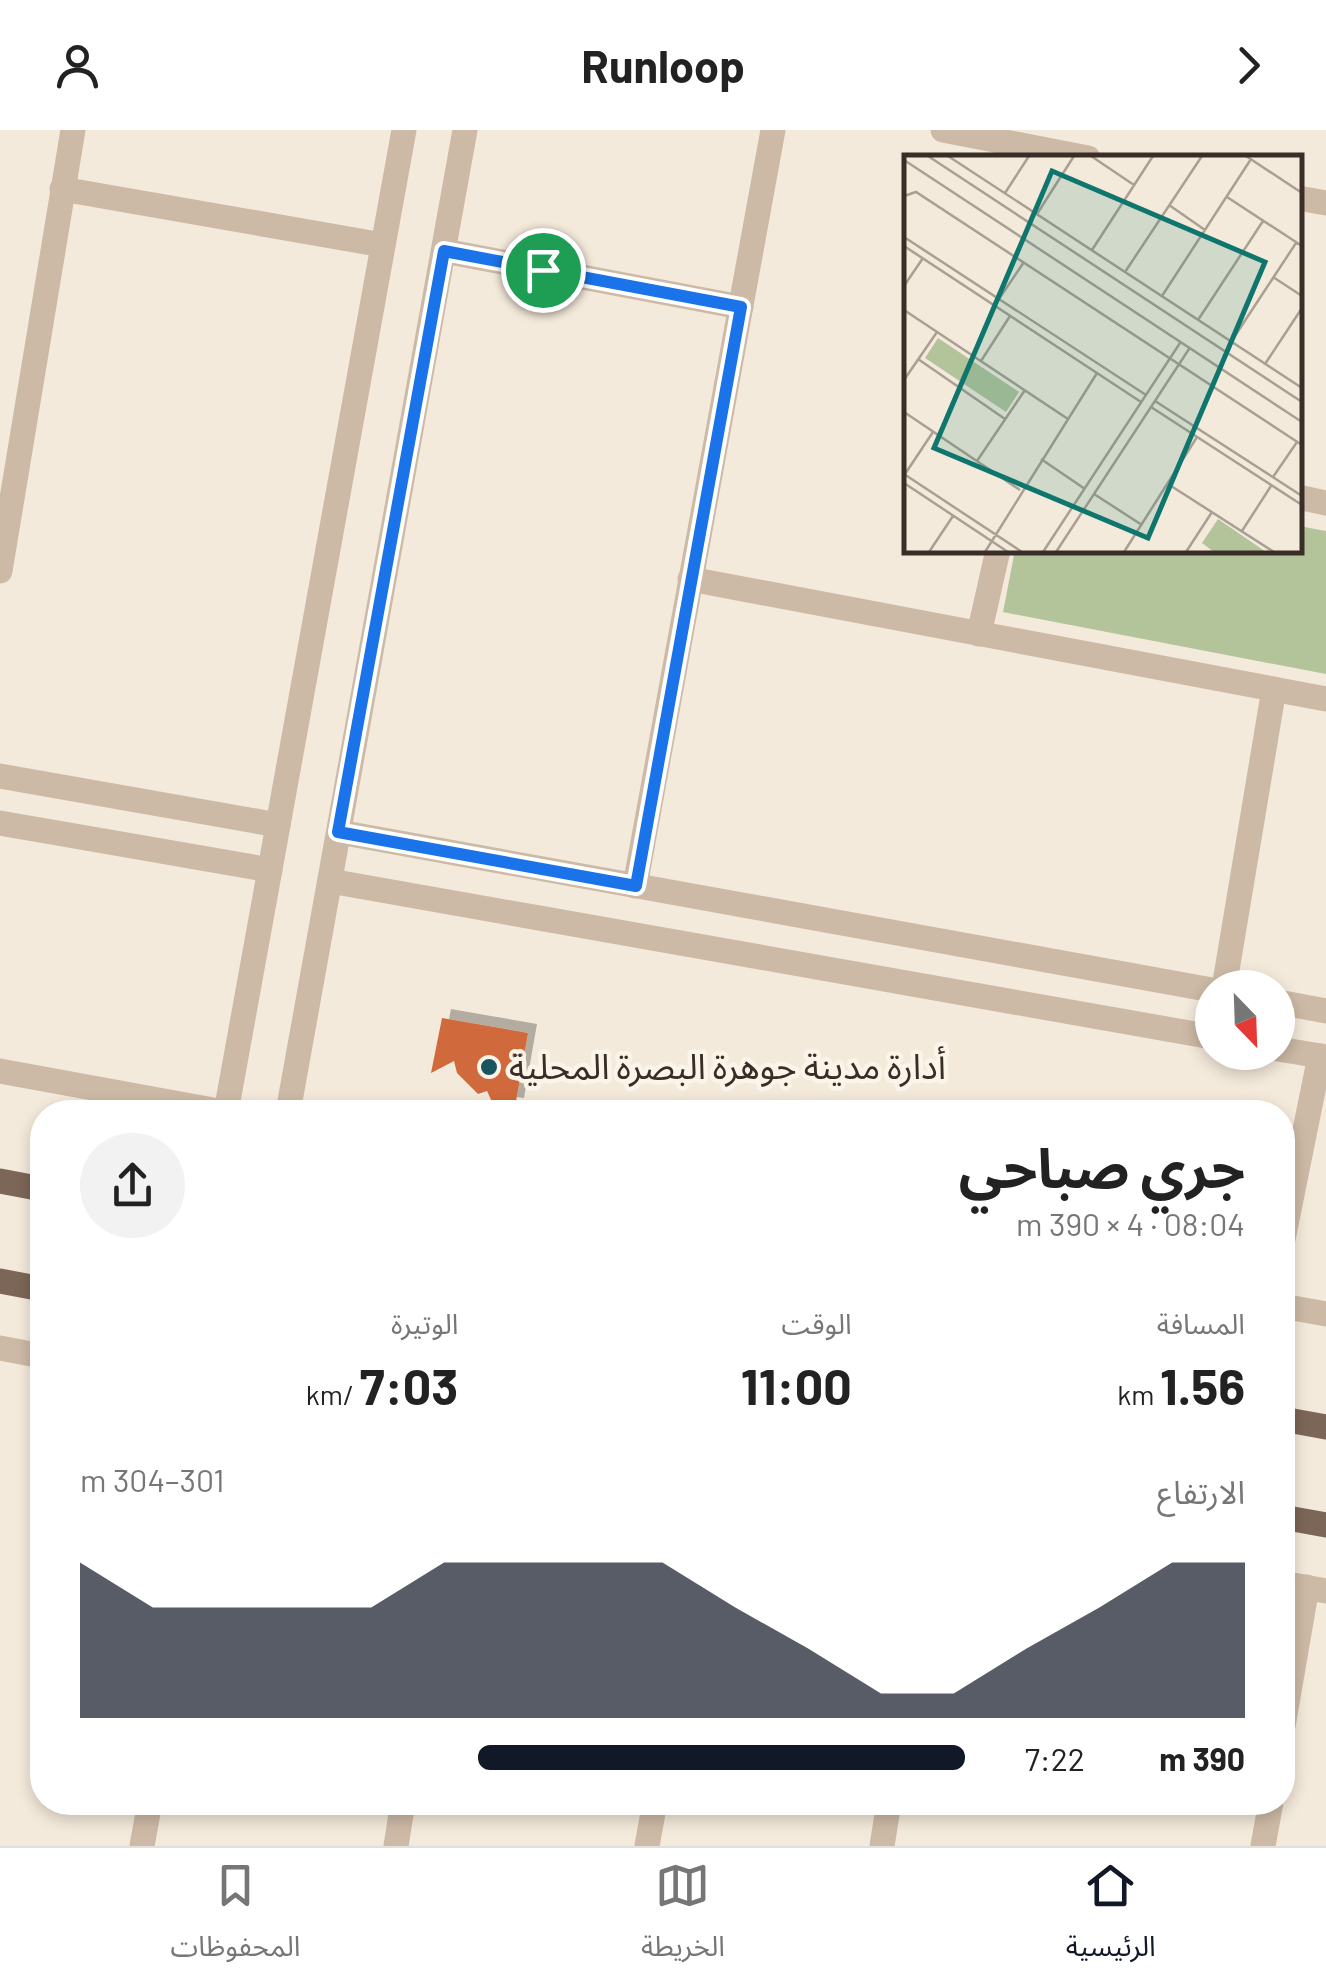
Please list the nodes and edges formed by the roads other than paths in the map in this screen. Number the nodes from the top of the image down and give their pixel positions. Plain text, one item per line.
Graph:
1 (73, 130) edge
2 (404, 130) edge
3 (466, 130) edge
4 (773, 130) edge
5 (943, 130) edge
6 (1068, 155) edge
7 (62, 189) junction
8 (1301, 199) edge
9 (1326, 203) edge
10 (383, 245) junction
11 (444, 251) junction
12 (741, 307) junction
13 (9, 460) edge
14 (1301, 498) edge
15 (1326, 503) edge
16 (998, 552) edge
17 (0, 571) edge
18 (690, 579) junction
19 (979, 634) junction
20 (1274, 689) junction
21 (1326, 699) edge
22 (0, 776) edge
23 (0, 822) edge
24 (278, 825) junction
25 (338, 832) junction
26 (270, 870) junction
27 (330, 880) junction
28 (636, 886) junction
29 (1227, 970) edge
30 (1195, 987) edge
31 (1295, 1005) edge
32 (1326, 1011) edge
33 (1195, 1034) edge
34 (1295, 1052) edge
35 (1323, 1057) edge
36 (0, 1072) edge
37 (158, 1100) edge
38 (227, 1100) edge
39 (290, 1100) edge
40 (0, 1182) edge
41 (1295, 1185) edge
42 (30, 1187) edge
43 (0, 1282) edge
44 (30, 1287) edge
45 (1295, 1308) edge
46 (1326, 1314) edge
47 (0, 1348) edge
48 (30, 1354) edge
49 (1295, 1421) edge
50 (1326, 1427) edge
51 (1295, 1519) edge
52 (1326, 1525) edge
53 (1305, 1587) edge
54 (1295, 1650) edge
55 (148, 1815) edge
56 (402, 1815) edge
57 (652, 1815) edge
58 (887, 1815) edge
59 (1269, 1815) edge
60 (142, 1846) edge
61 (396, 1846) edge
62 (646, 1846) edge
63 (882, 1846) edge
64 (1264, 1846) edge

1 - 7 street
2 - 10 street
3 - 11 street
4 - 12 street
5 - 6 street
7 - 10 street
7 - 13 street
8 - 9 street
10 - 24 street
11 - 12 street
11 - 25 street
12 - 18 street
13 - 17 street
14 - 15 street
16 - 19 street
18 - 19 street
18 - 28 street
19 - 20 street
20 - 21 street
20 - 29 street
22 - 24 street
23 - 26 street
24 - 26 street
25 - 27 street
25 - 28 street
26 - 38 street
27 - 33 street
27 - 39 street
28 - 30 street
31 - 32 street
34 - 35 street
35 - 41 street
36 - 37 street
40 - 42 main road
43 - 44 main road
45 - 46 street
47 - 48 street
49 - 50 main road
51 - 52 main road
53 - 54 street
55 - 60 street
56 - 61 street
57 - 62 street
58 - 63 street
59 - 64 street

